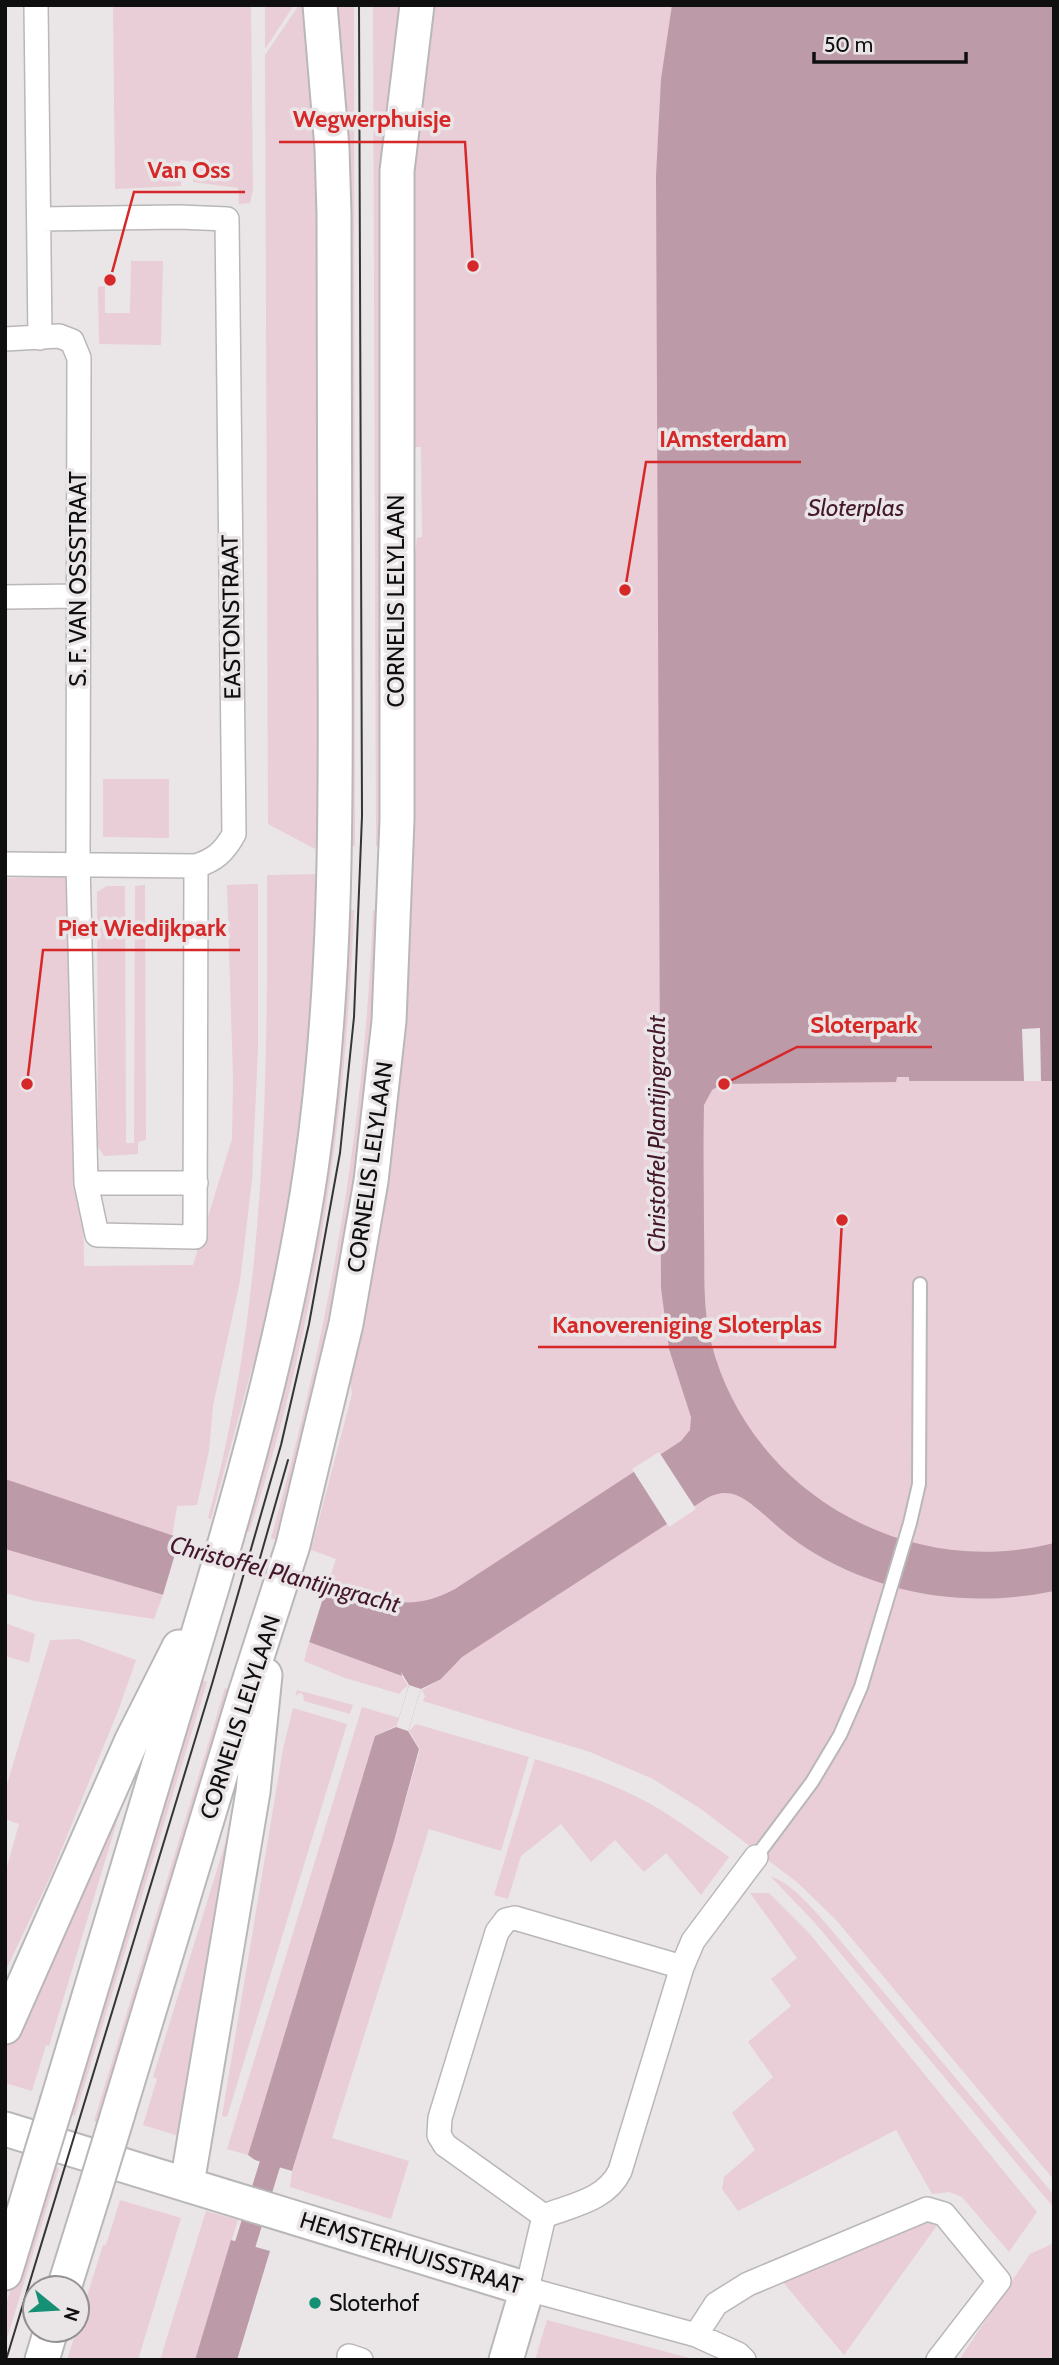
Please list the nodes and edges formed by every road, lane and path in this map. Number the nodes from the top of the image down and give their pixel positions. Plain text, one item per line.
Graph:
1 (36, 5) edge
2 (320, 5) edge
3 (417, 5) edge
4 (39, 219) junction
5 (40, 338) junction
6 (5, 339) edge
7 (78, 596) junction
8 (5, 597) edge
9 (5, 864) edge
10 (78, 864) junction
11 (196, 866) junction
12 (86, 1183) junction
13 (196, 1183) junction
14 (920, 1284) dead end
15 (176, 1674) junction
16 (254, 1698) junction
17 (756, 1857) joint
18 (682, 1967) junction
19 (5, 2027) edge
20 (5, 2129) edge
21 (187, 2185) junction
22 (544, 2216) junction
23 (5, 2273) edge
24 (68, 2274) edge
25 (527, 2289) junction
26 (696, 2335) junction
27 (506, 2360) edge
28 (744, 2360) edge
29 (938, 2360) edge

1 - 4 street
2 - 15 main road
3 - 16 main road, CORNELIS LELYLAAN
4 - 5 street
4 - 11 street, EASTONSTRAAT
5 - 6 street
5 - 7 street, S. F. VAN OSSSTRAAT
7 - 8 street
7 - 10 street, S. F. VAN OSSSTRAAT
9 - 10 street
10 - 11 street
10 - 12 street, S. F. VAN OSSSTRAAT
11 - 13 street
12 - 13 street
12 - 13 street
14 - 17 lane
15 - 19 main road
15 - 23 main road, bridge
16 - 21 main road
16 - 24 main road, CORNELIS LELYLAAN, bridge
17 - 18 street
18 - 22 street
18 - 22 street
20 - 21 main road, HEMSTERHUISSTRAAT
21 - 25 main road, HEMSTERHUISSTRAAT
22 - 25 street
25 - 26 street, HEMSTERHUISSTRAAT
25 - 27 main road
26 - 28 street, HEMSTERHUISSTRAAT
26 - 29 street

